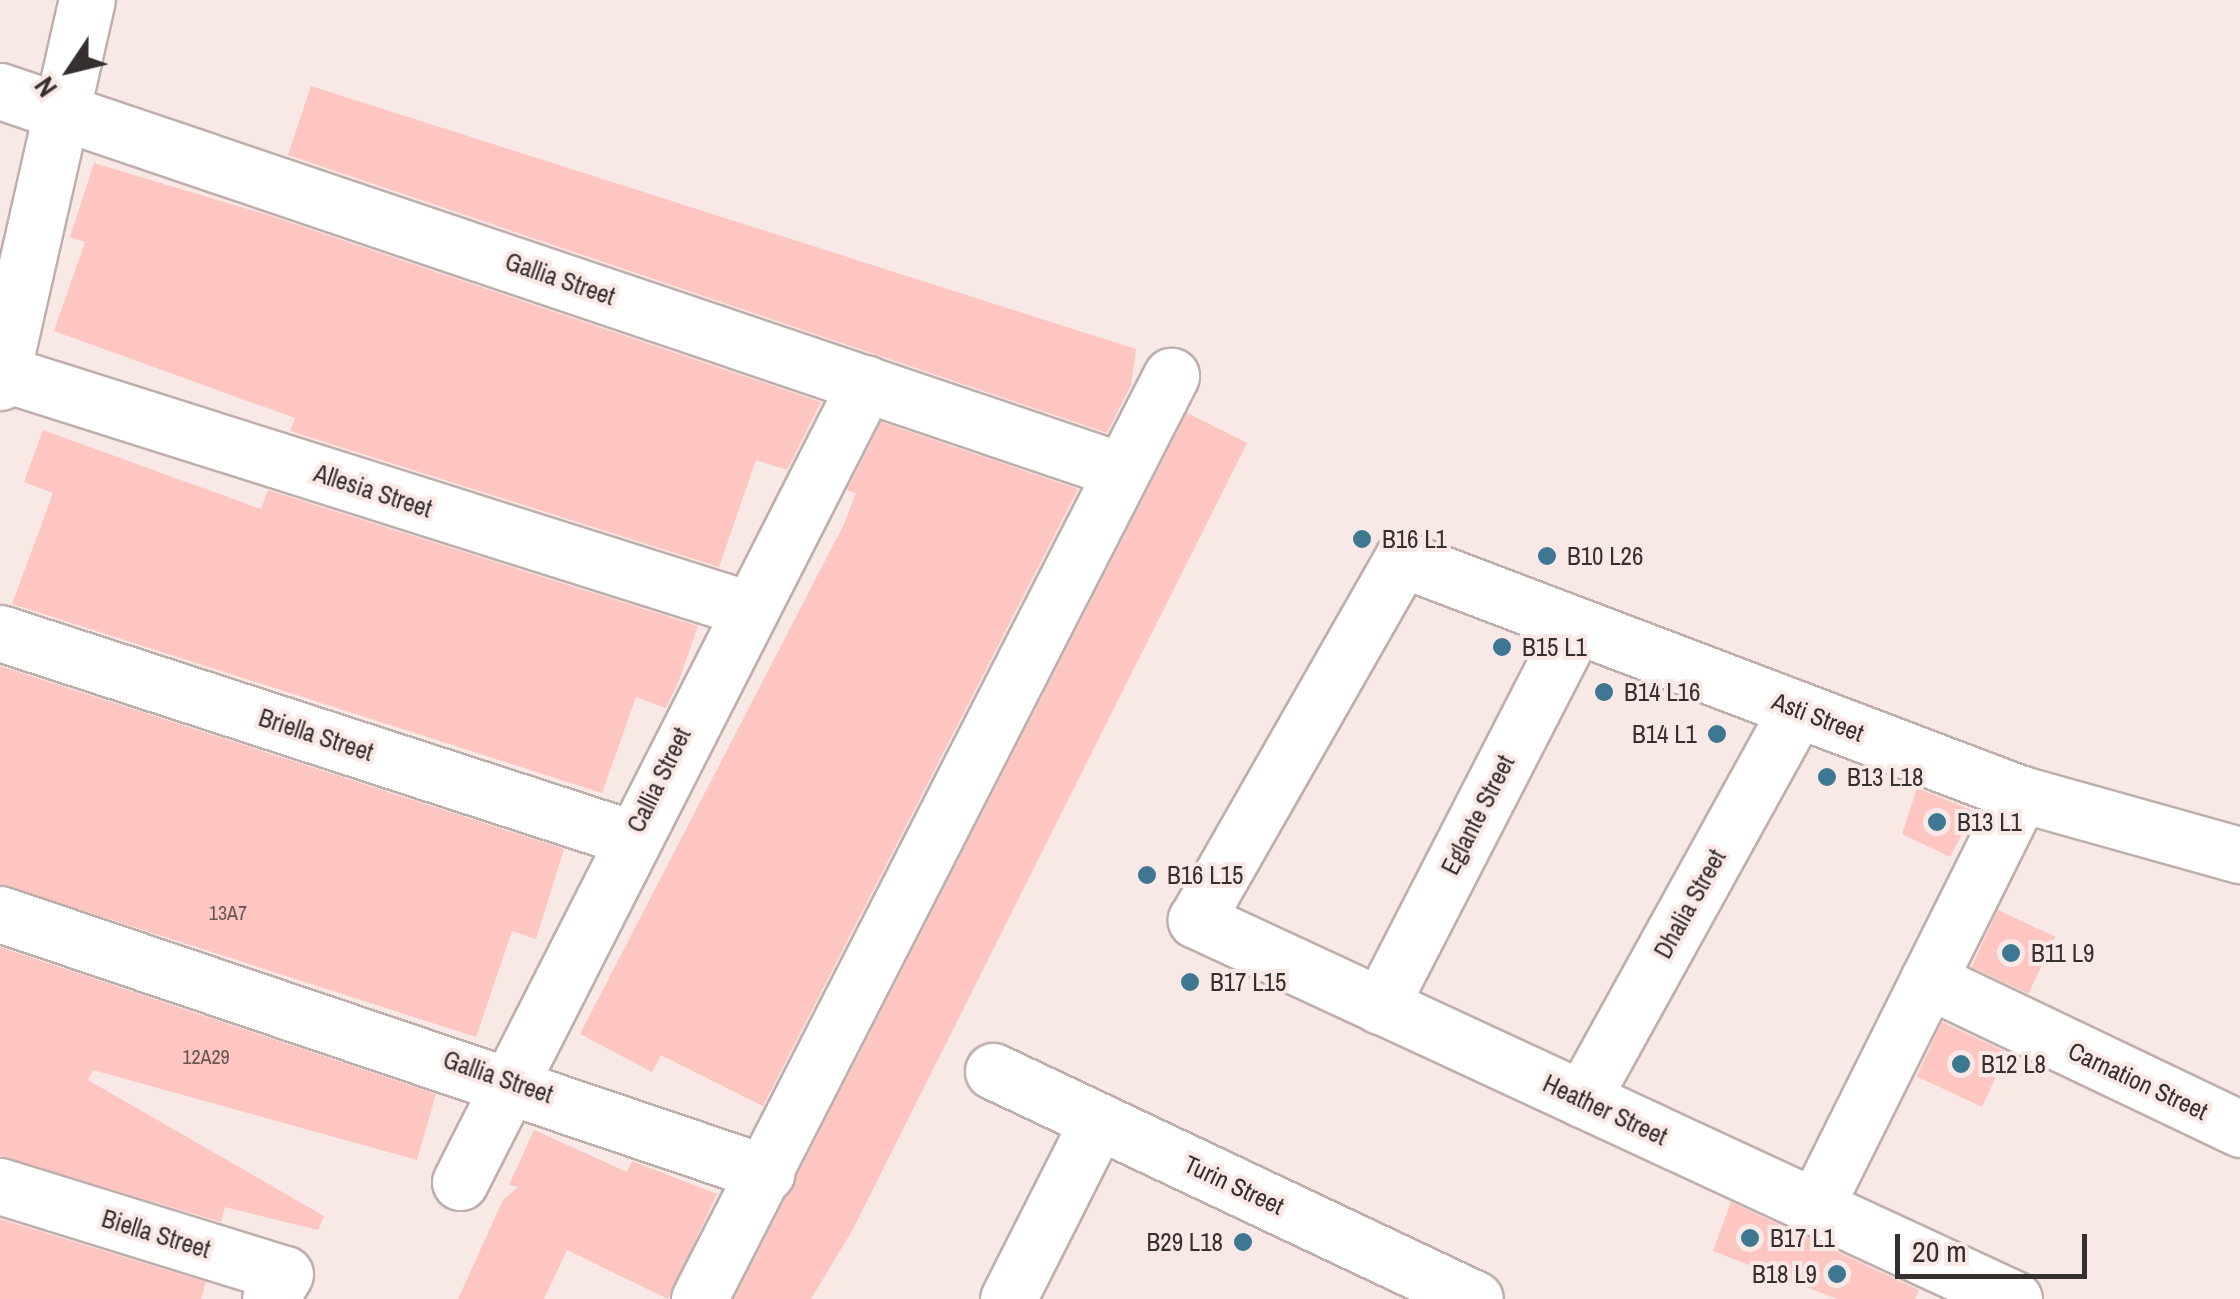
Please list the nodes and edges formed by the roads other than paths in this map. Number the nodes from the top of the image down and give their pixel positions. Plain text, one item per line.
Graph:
1 (87, 0) edge
2 (0, 91) edge
3 (64, 109) junction
4 (1170, 376) dead end
5 (1, 377) edge
6 (866, 383) junction
7 (1120, 470) junction
8 (745, 608) junction
9 (1576, 625) junction
10 (0, 633) edge
11 (1797, 709) junction
12 (2021, 794) junction
13 (631, 838) junction
14 (2240, 855) edge
15 (0, 914) edge
16 (1196, 920) joint
17 (1928, 980) junction
18 (1380, 1006) junction
19 (993, 1071) dead end
20 (513, 1081) junction
21 (1582, 1099) junction
22 (1098, 1121) junction
23 (2240, 1129) edge
24 (766, 1173) junction
25 (460, 1182) dead end
26 (0, 1186) edge
27 (1815, 1208) junction
28 (270, 1299) edge
29 (699, 1299) edge
30 (1008, 1299) edge
31 (1475, 1299) edge
32 (2014, 1299) edge

1 - 3 street
2 - 3 street, Gallia Street
3 - 5 street
3 - 6 street, Gallia Street
4 - 7 street
5 - 8 street, Allesia Street
6 - 7 street, Gallia Street
6 - 8 street, Callia Street
7 - 24 street
8 - 13 street, Callia Street
9 - 11 street, Asti Street
9 - 16 street, Asti Street
9 - 18 street, Eglante Street
10 - 13 street, Briella Street
11 - 12 street, Asti Street
11 - 21 street, Dhalia Street
12 - 14 street, Asti Street
12 - 17 street
13 - 20 street, Callia Street
15 - 20 street, Gallia Street
16 - 18 street, Heather Street
17 - 23 street, Carnation Street
17 - 27 street
18 - 21 street, Heather Street
19 - 22 street, Turin Street
20 - 24 street, Gallia Street
20 - 25 street, Callia Street
21 - 27 street, Heather Street
22 - 30 street
22 - 31 street, Turin Street
24 - 29 street
26 - 28 street, Biella Street
27 - 32 street, Heather Street

